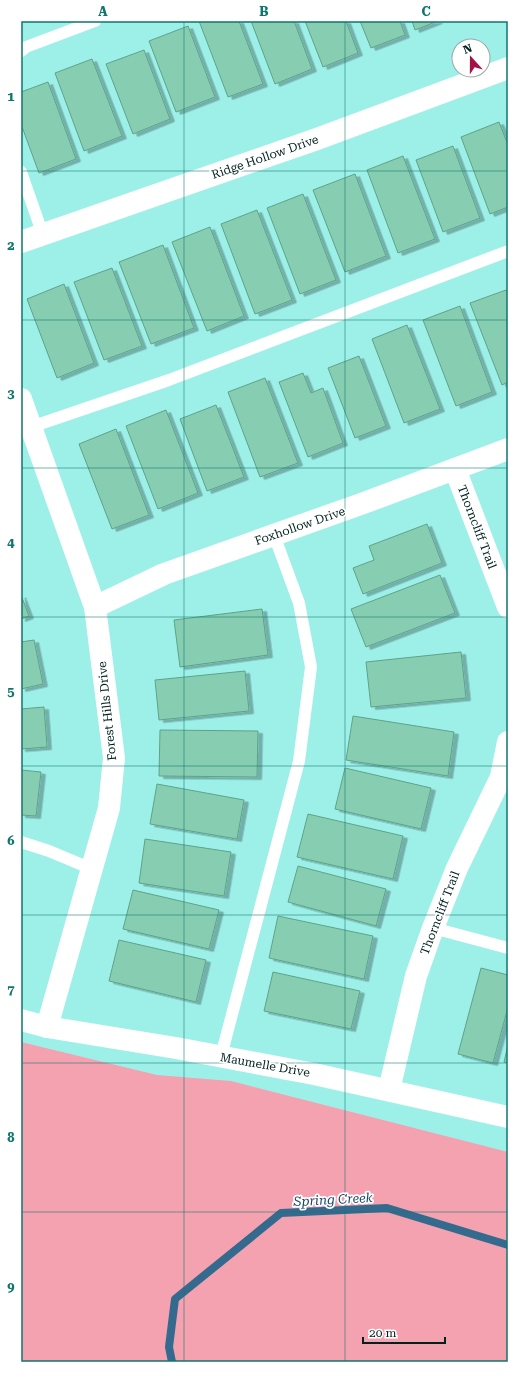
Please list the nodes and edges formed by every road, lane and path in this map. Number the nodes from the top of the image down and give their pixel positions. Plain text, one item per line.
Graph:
1 (95, 21) edge
2 (21, 51) edge
3 (508, 68) edge
4 (21, 172) edge
5 (43, 235) junction
6 (21, 242) edge
7 (508, 251) edge
8 (21, 399) edge
9 (31, 427) junction
10 (508, 449) edge
11 (455, 469) junction
12 (274, 535) junction
13 (95, 607) junction
14 (508, 607) edge
15 (508, 742) edge
16 (21, 842) edge
17 (92, 869) junction
18 (433, 928) junction
19 (508, 948) edge
20 (21, 1020) edge
21 (47, 1027) junction
22 (221, 1056) junction
23 (389, 1090) junction
24 (508, 1117) edge

1 - 2 lane
3 - 5 street, Ridge Hollow Drive
4 - 5 lane
5 - 6 street, Ridge Hollow Drive
7 - 9 lane
8 - 9 street, Forest Hills Drive
9 - 13 street, Forest Hills Drive
10 - 11 street, Foxhollow Drive
11 - 12 street, Foxhollow Drive
11 - 14 street, Thorncliff Trail
12 - 13 street, Foxhollow Drive
12 - 22 lane
13 - 17 street, Forest Hills Drive
15 - 18 street, Thorncliff Trail
16 - 17 lane
17 - 21 street, Forest Hills Drive
18 - 19 lane
18 - 23 street, Thorncliff Trail
20 - 21 street, Maumelle Drive
21 - 22 street, Maumelle Drive
22 - 23 street, Maumelle Drive
23 - 24 street, Maumelle Drive

